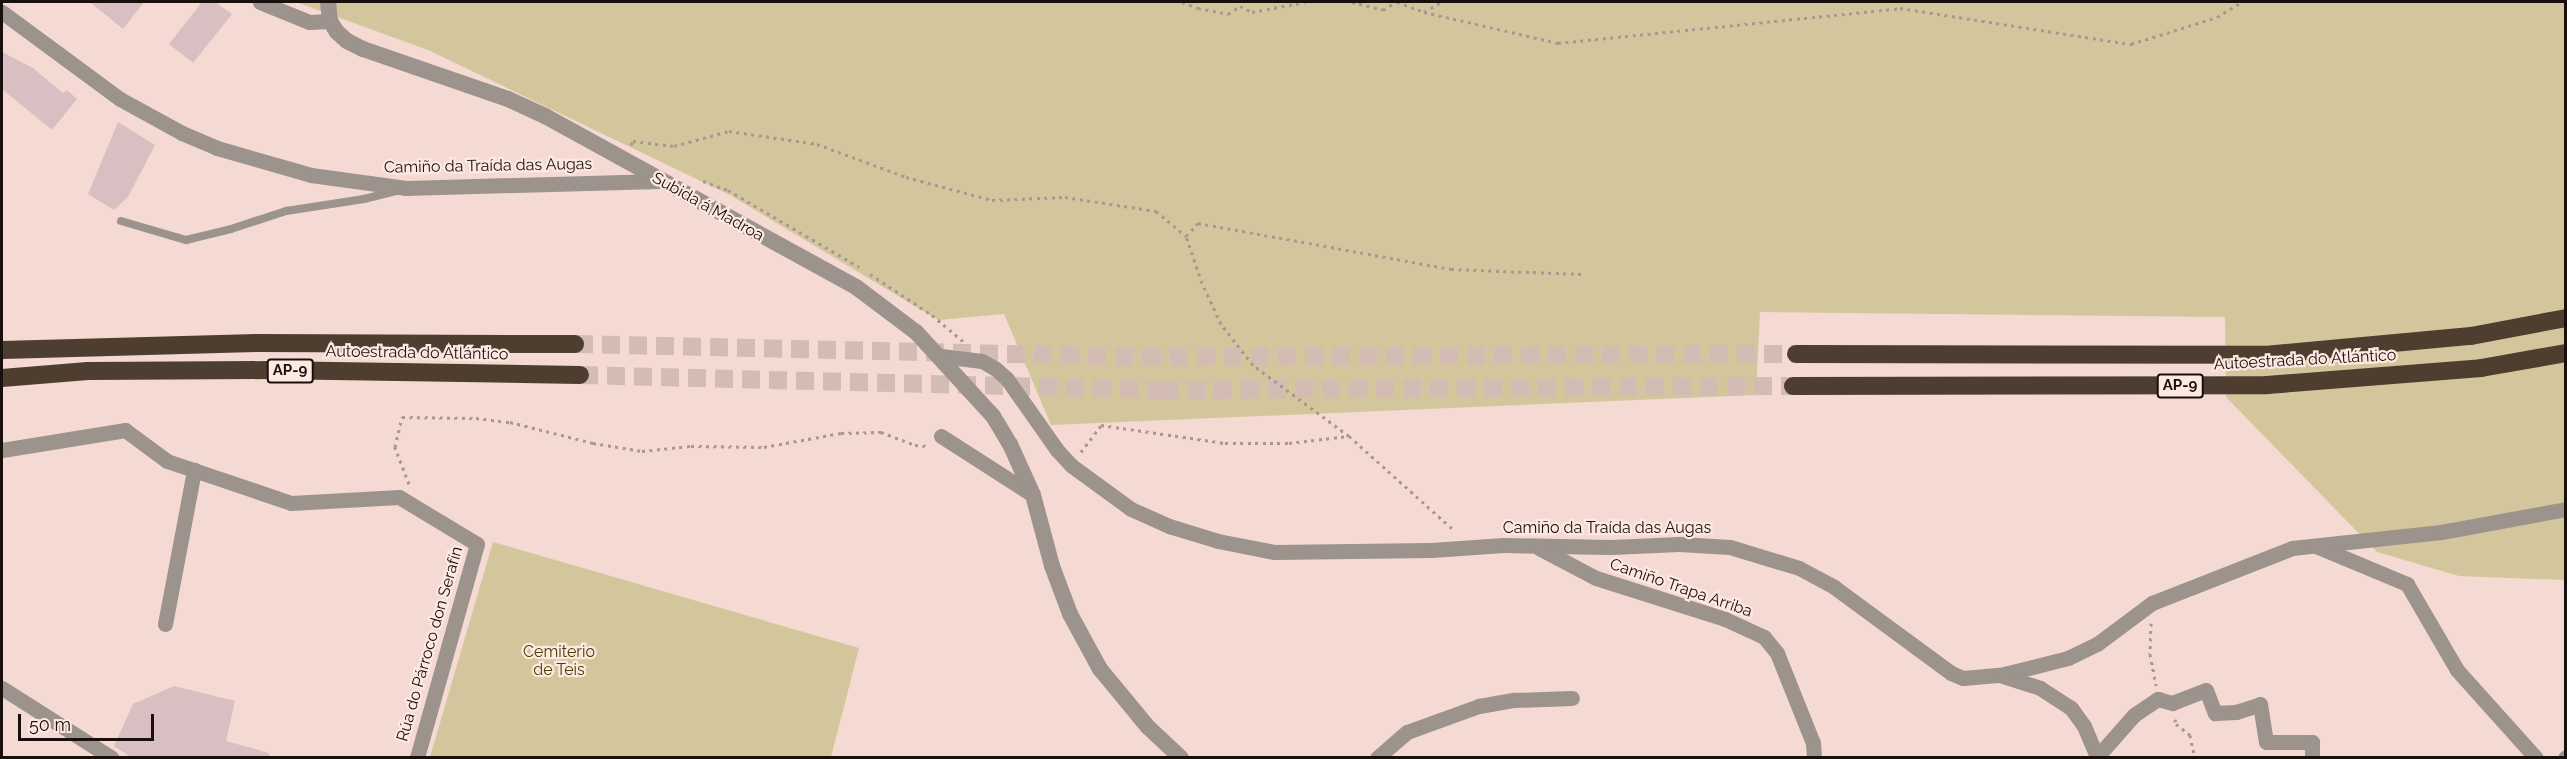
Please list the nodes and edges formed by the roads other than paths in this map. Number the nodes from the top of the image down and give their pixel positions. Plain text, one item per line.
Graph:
1 (260, 2) edge
2 (328, 2) edge
3 (2, 12) edge
4 (330, 21) junction
5 (659, 181) junction
6 (406, 188) junction
7 (121, 221) dead end
8 (2565, 318) edge
9 (575, 344) tunnel mouth
10 (2, 351) edge
11 (2565, 353) edge
12 (1796, 354) tunnel mouth
13 (941, 356) junction
14 (580, 375) tunnel mouth
15 (2, 378) edge
16 (1793, 386) tunnel mouth
17 (941, 436) road end
18 (2, 450) edge
19 (194, 470) junction
20 (1033, 495) junction
21 (2565, 509) edge
22 (2314, 545) junction
23 (1533, 546) junction
24 (165, 624) dead end
25 (2000, 675) junction
26 (2, 688) edge
27 (1572, 698) dead end
28 (2097, 757) edge
29 (112, 758) edge
30 (417, 758) edge
31 (1181, 758) edge
32 (1377, 758) edge
33 (1814, 758) edge
34 (2312, 758) edge
35 (2536, 758) edge

1 - 4 street
2 - 4 street
3 - 6 street, Camiño da Traída das Augas
4 - 5 street, Subida á Madroa
5 - 6 street, Camiño da Traída das Augas
5 - 13 street, Subida á Madroa
6 - 7 lane
8 - 12 highway, Autoestrada do Atlántico / AP-9
9 - 10 highway, Autoestrada do Atlántico / AP-9
11 - 16 highway, Autoestrada do Atlántico / AP-9
13 - 20 street, Subida á Madroa
13 - 23 street, Camiño da Traída das Augas
14 - 15 highway, Autoestrada do Atlántico / AP-9
17 - 20 street
18 - 19 street, Rúa do Párroco don Serafín
19 - 24 street
19 - 30 street, Rúa do Párroco don Serafín
20 - 31 street, Subida á Madroa
21 - 22 street, Camiño da Traída das Augas
22 - 25 street, Camiño da Traída das Augas
22 - 35 street
23 - 25 street, Camiño da Traída das Augas
23 - 33 street, Camiño Trapa Arriba
25 - 28 street
26 - 29 street
27 - 32 street
28 - 34 street

